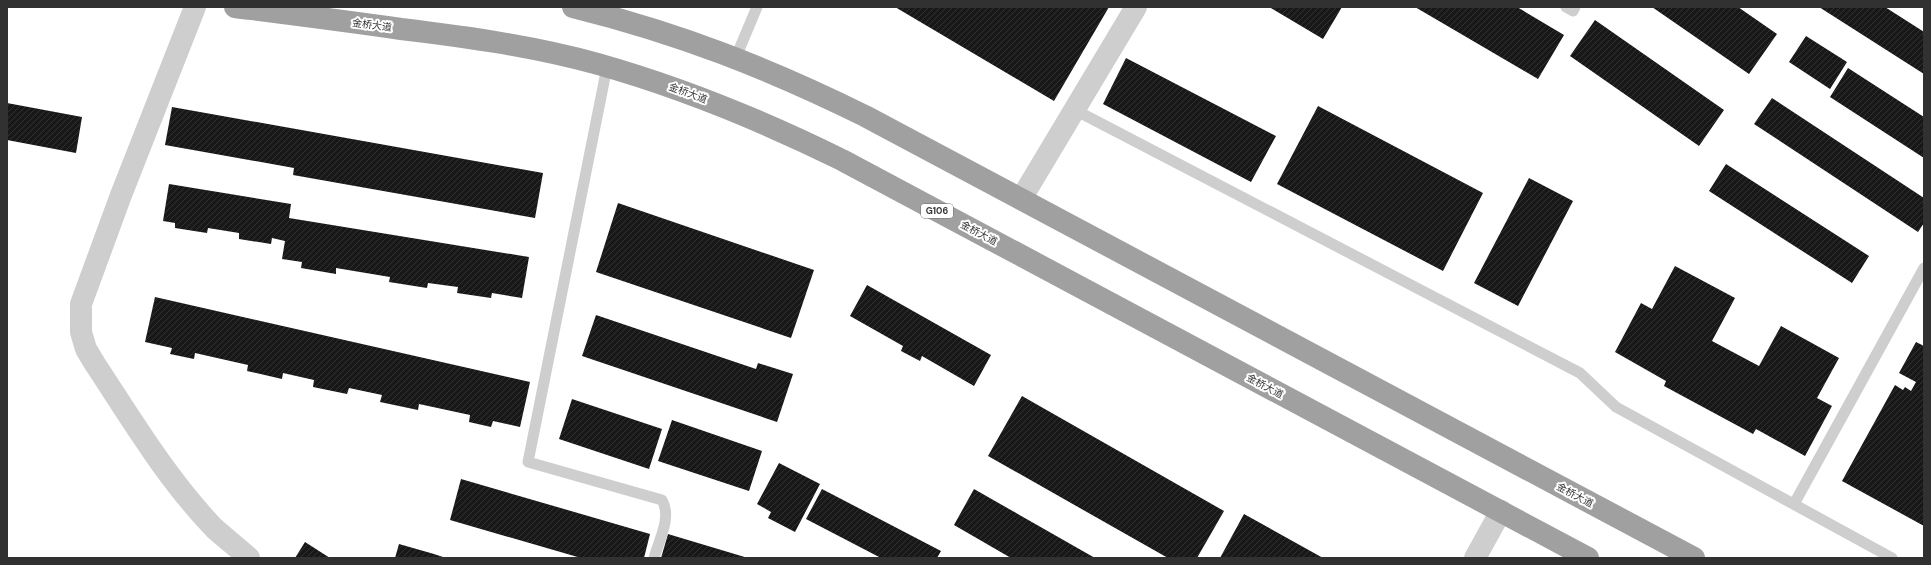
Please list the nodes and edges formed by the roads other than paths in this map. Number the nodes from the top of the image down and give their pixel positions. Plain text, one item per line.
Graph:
1 (195, 7) edge
2 (235, 7) edge
3 (572, 7) edge
4 (757, 7) edge
5 (1136, 7) edge
6 (1566, 7) edge
7 (1575, 7) edge
8 (736, 57) junction
9 (607, 67) junction
10 (1075, 110) junction
11 (1021, 199) junction
12 (1924, 268) edge
13 (1794, 504) junction
14 (1501, 511) junction
15 (249, 558) edge
16 (654, 558) edge
17 (1475, 558) edge
18 (1588, 558) edge
19 (1694, 558) edge
20 (1892, 558) edge

1 - 15 street
2 - 9 highway, 金桥大道 / G106
3 - 8 highway, 金桥大道
4 - 8 lane
5 - 10 street
6 - 7 lane
8 - 11 highway, 金桥大道
9 - 14 highway, 金桥大道 / G106
9 - 16 lane
10 - 11 street
10 - 13 lane
11 - 19 highway, 金桥大道
12 - 13 lane
13 - 20 lane
14 - 17 street
14 - 18 highway, 金桥大道 / G106

